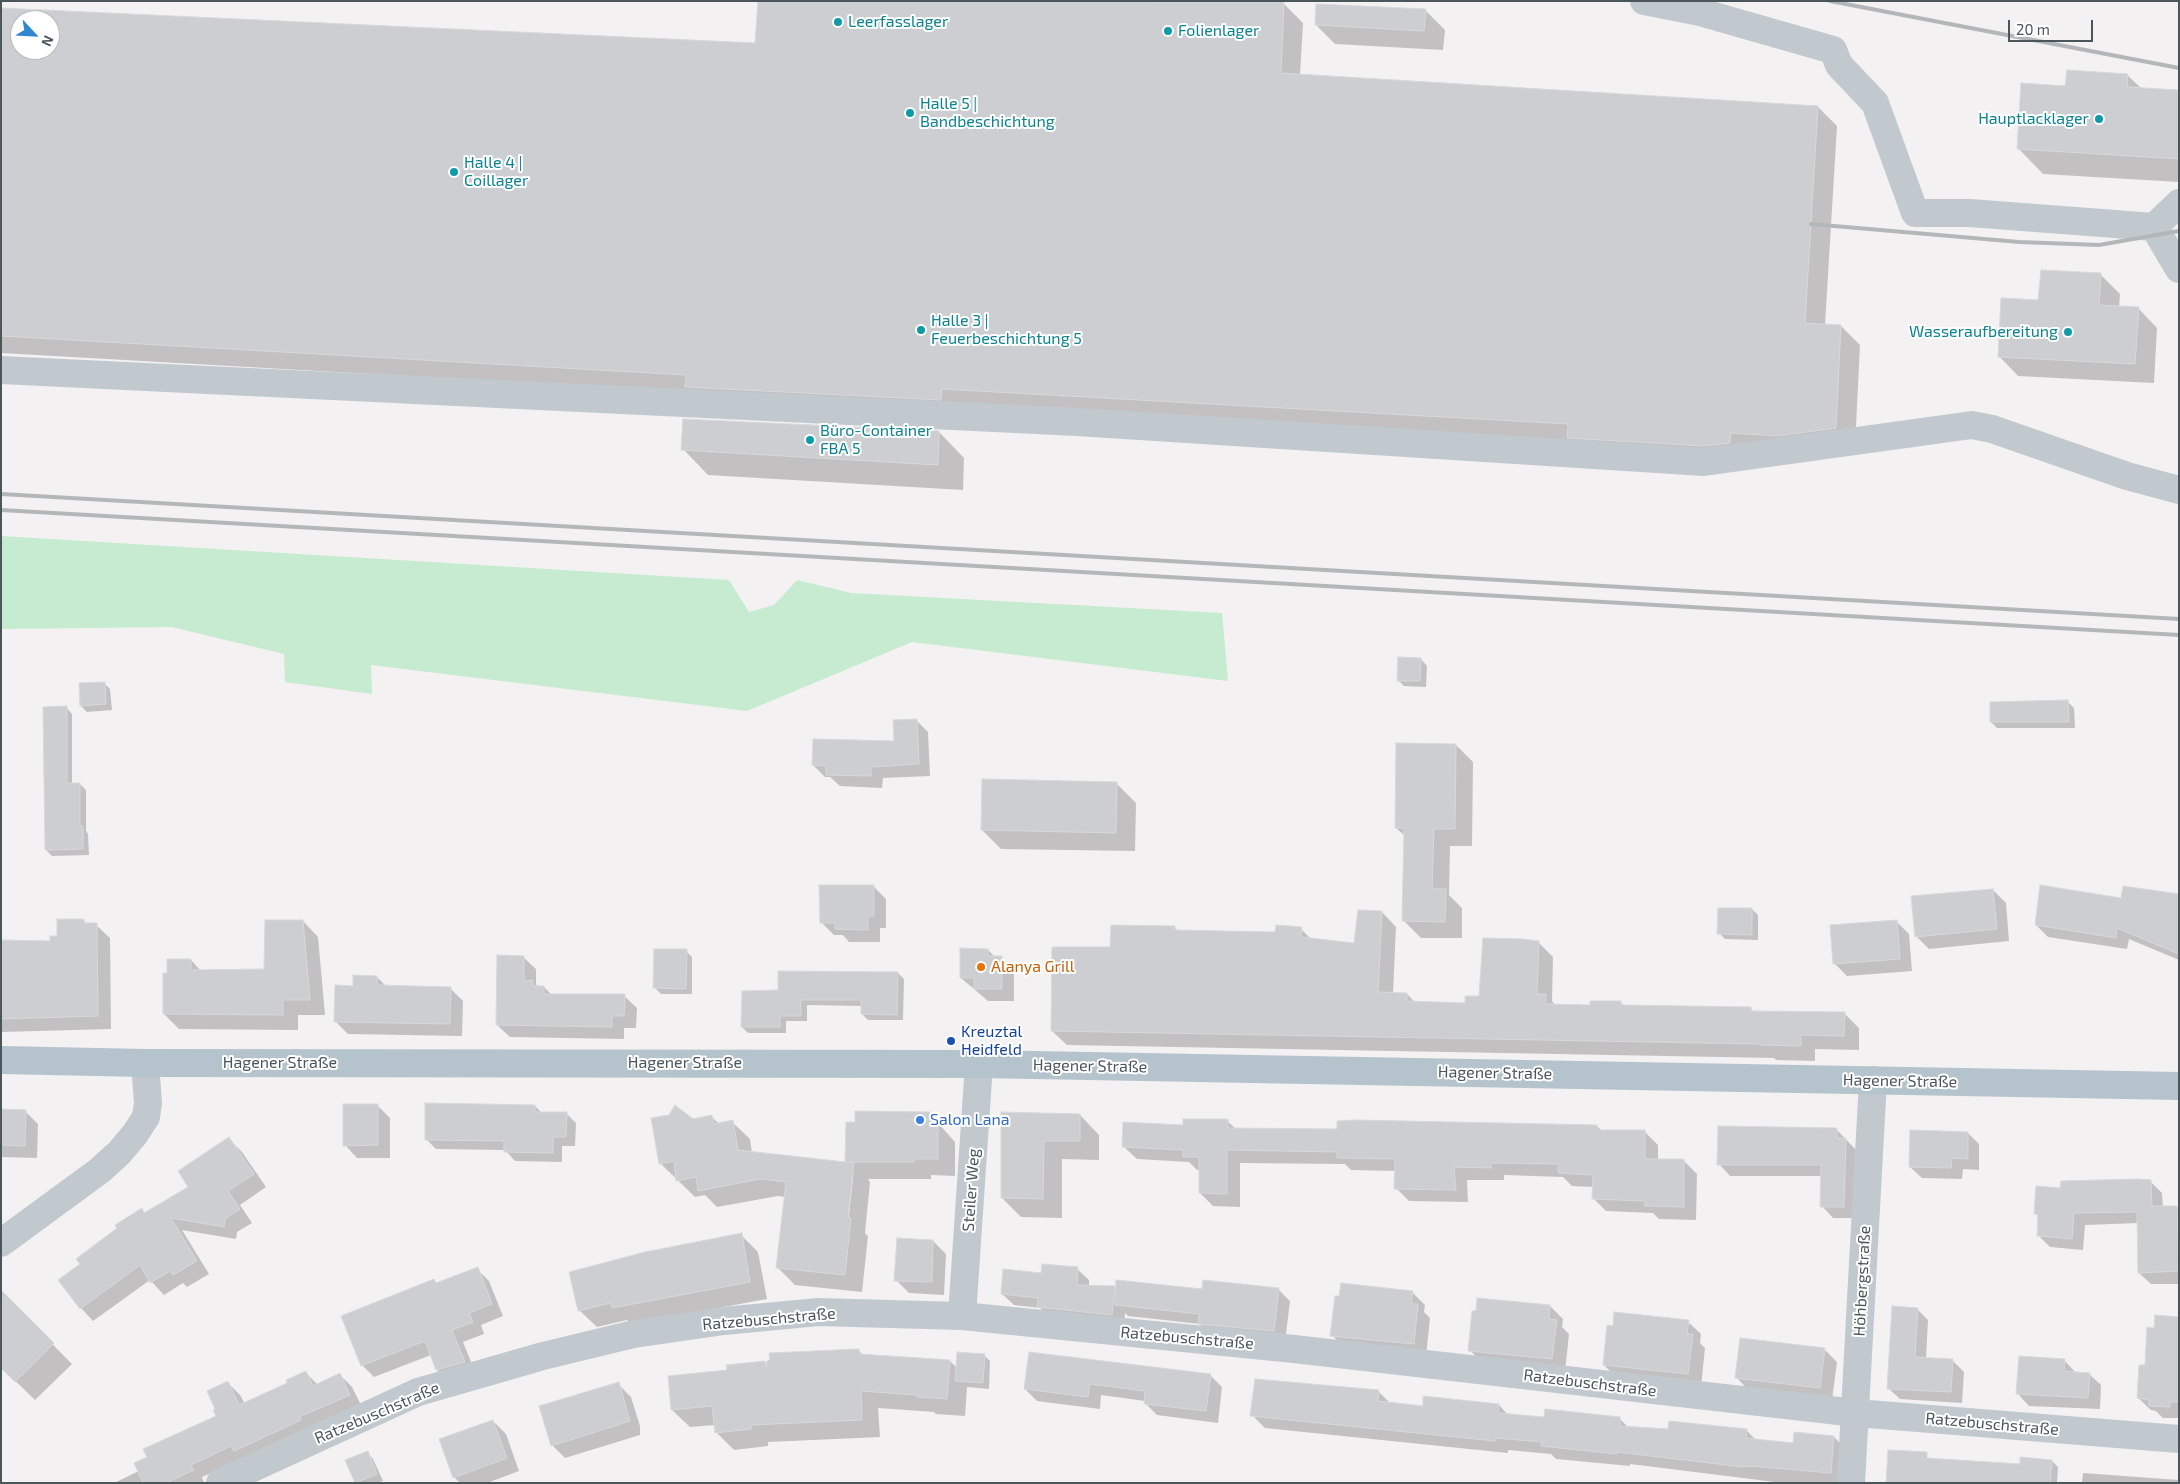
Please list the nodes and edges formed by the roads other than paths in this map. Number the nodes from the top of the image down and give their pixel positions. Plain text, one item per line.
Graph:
1 (1644, 1) edge
2 (2179, 203) edge
3 (2154, 227) junction
4 (2179, 269) edge
5 (1, 370) edge
6 (2179, 490) edge
7 (1, 1060) edge
8 (145, 1063) junction
9 (979, 1064) junction
10 (1873, 1080) junction
11 (2179, 1086) edge
12 (1, 1244) edge
13 (962, 1316) junction
14 (1856, 1413) junction
15 (2179, 1439) edge
16 (220, 1483) edge
17 (1852, 1483) edge

1 - 3 street
2 - 3 street
3 - 4 street
5 - 6 street
7 - 8 main road, Hagener Straße
8 - 9 main road, Hagener Straße
8 - 12 street
9 - 10 main road, Hagener Straße
9 - 13 street, Steiler Weg
10 - 11 main road, Hagener Straße
10 - 14 street, Höhbergstraße
13 - 14 street, Ratzebuschstraße
13 - 16 street, Ratzebuschstraße
14 - 15 street, Ratzebuschstraße
14 - 17 street, Höhbergstraße

